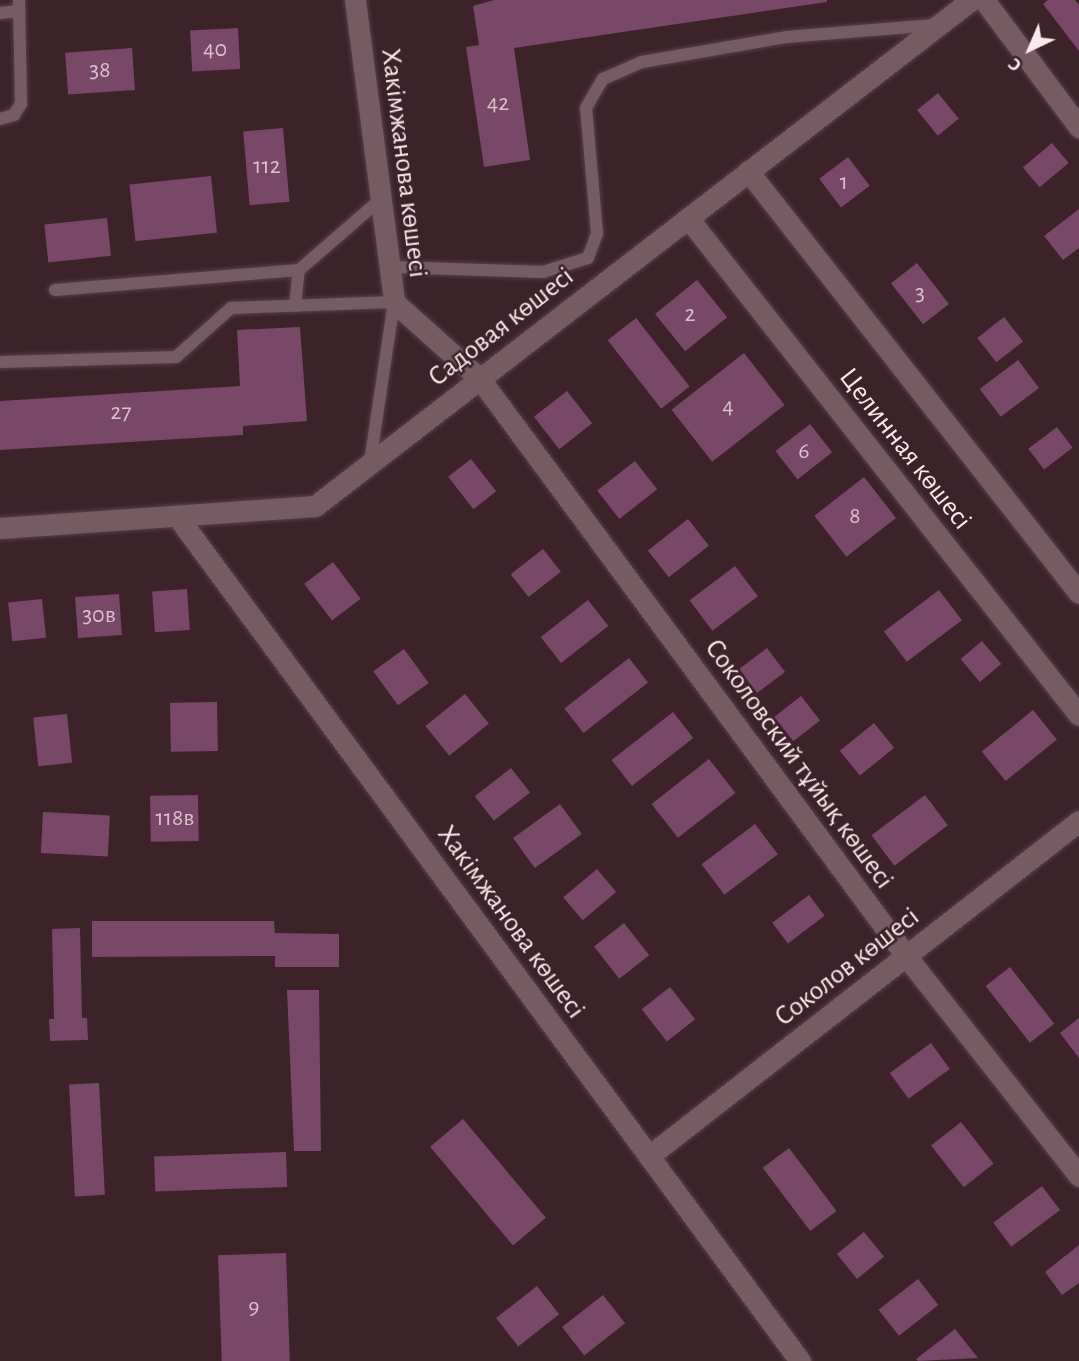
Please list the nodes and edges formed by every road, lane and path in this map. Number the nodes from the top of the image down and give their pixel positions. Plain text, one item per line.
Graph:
1 (355, 0) edge
2 (971, 0) edge
3 (984, 0) edge
4 (19, 5) edge
5 (0, 13) edge
6 (939, 24) junction
7 (0, 119) edge
8 (1079, 127) edge
9 (748, 171) junction
10 (382, 199) junction
11 (688, 218) junction
12 (392, 267) junction
13 (299, 270) junction
14 (55, 290) dead end
15 (394, 302) junction
16 (295, 306) junction
17 (0, 362) edge
18 (480, 379) junction
19 (370, 463) junction
20 (177, 516) junction
21 (0, 528) edge
22 (1079, 593) edge
23 (1079, 715) edge
24 (1079, 821) edge
25 (906, 956) junction
26 (649, 1156) junction
27 (1079, 1177) edge
28 (800, 1361) edge

1 - 10 street, Хакімжанова көшесі
2 - 6 street, Садовая көшесі
3 - 8 street
4 - 5 lane
4 - 7 lane
6 - 9 street, Садовая көшесі
6 - 12 lane
9 - 11 street, Садовая көшесі
9 - 22 street, Целинная көшесі
10 - 12 street, Хакімжанова көшесі
10 - 13 lane
11 - 18 street, Садовая көшесі
11 - 23 street, Целинная көшесі
12 - 15 street, Хакімжанова көшесі
13 - 14 lane
13 - 16 lane
15 - 16 lane
15 - 18 street, Хакімжанова көшесі
15 - 19 lane
16 - 17 lane
18 - 19 street, Садовая көшесі
18 - 25 street, Соколовский тұйық көшесі
19 - 20 street, Садовая көшесі
20 - 21 street, Садовая көшесі
20 - 26 street, Хакімжанова көшесі
24 - 25 street, Соколов көшесі
25 - 26 street, Соколов көшесі
25 - 27 street, Соколовский тұйық көшесі
26 - 28 street, Хакімжанова көшесі

